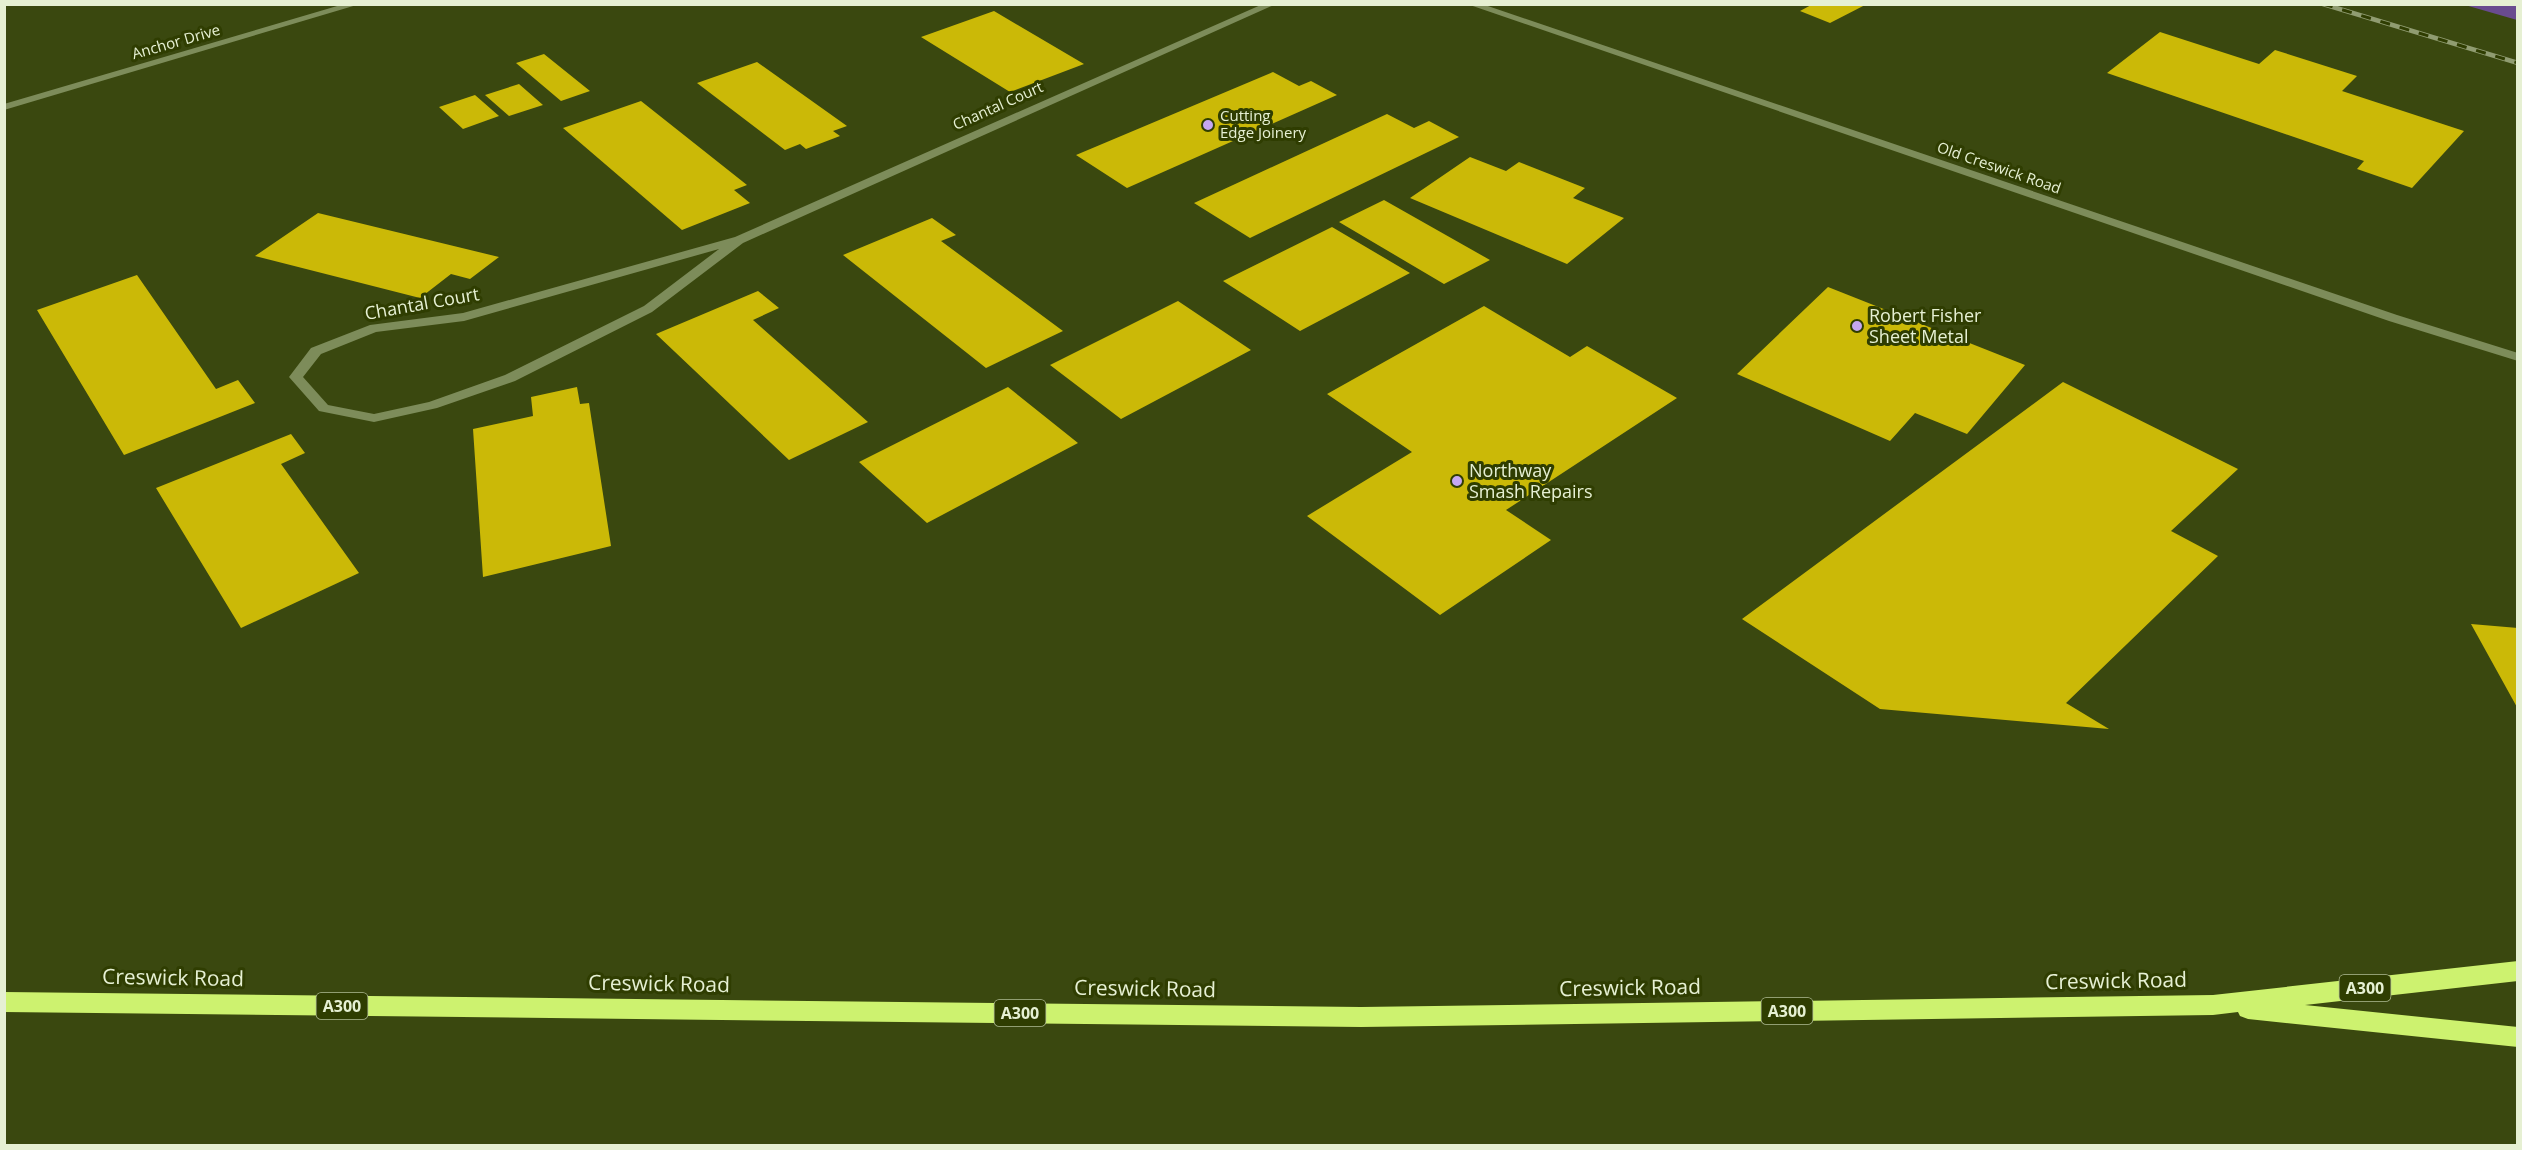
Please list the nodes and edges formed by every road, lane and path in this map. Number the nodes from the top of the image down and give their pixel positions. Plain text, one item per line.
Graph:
1 (356, 4) edge
2 (1272, 4) edge
3 (1471, 4) edge
4 (4, 107) edge
5 (739, 240) junction
6 (2517, 357) edge
7 (2517, 971) edge
8 (4, 1002) edge
9 (2213, 1005) junction
10 (2517, 1037) edge

1 - 4 street, Anchor Drive
2 - 5 street, Chantal Court
3 - 6 street, Old Creswick Road
5 - 5 street, Chantal Court
7 - 9 highway, Creswick Road / A300
8 - 9 highway, Creswick Road / A300
9 - 10 highway, Creswick Road / A300

